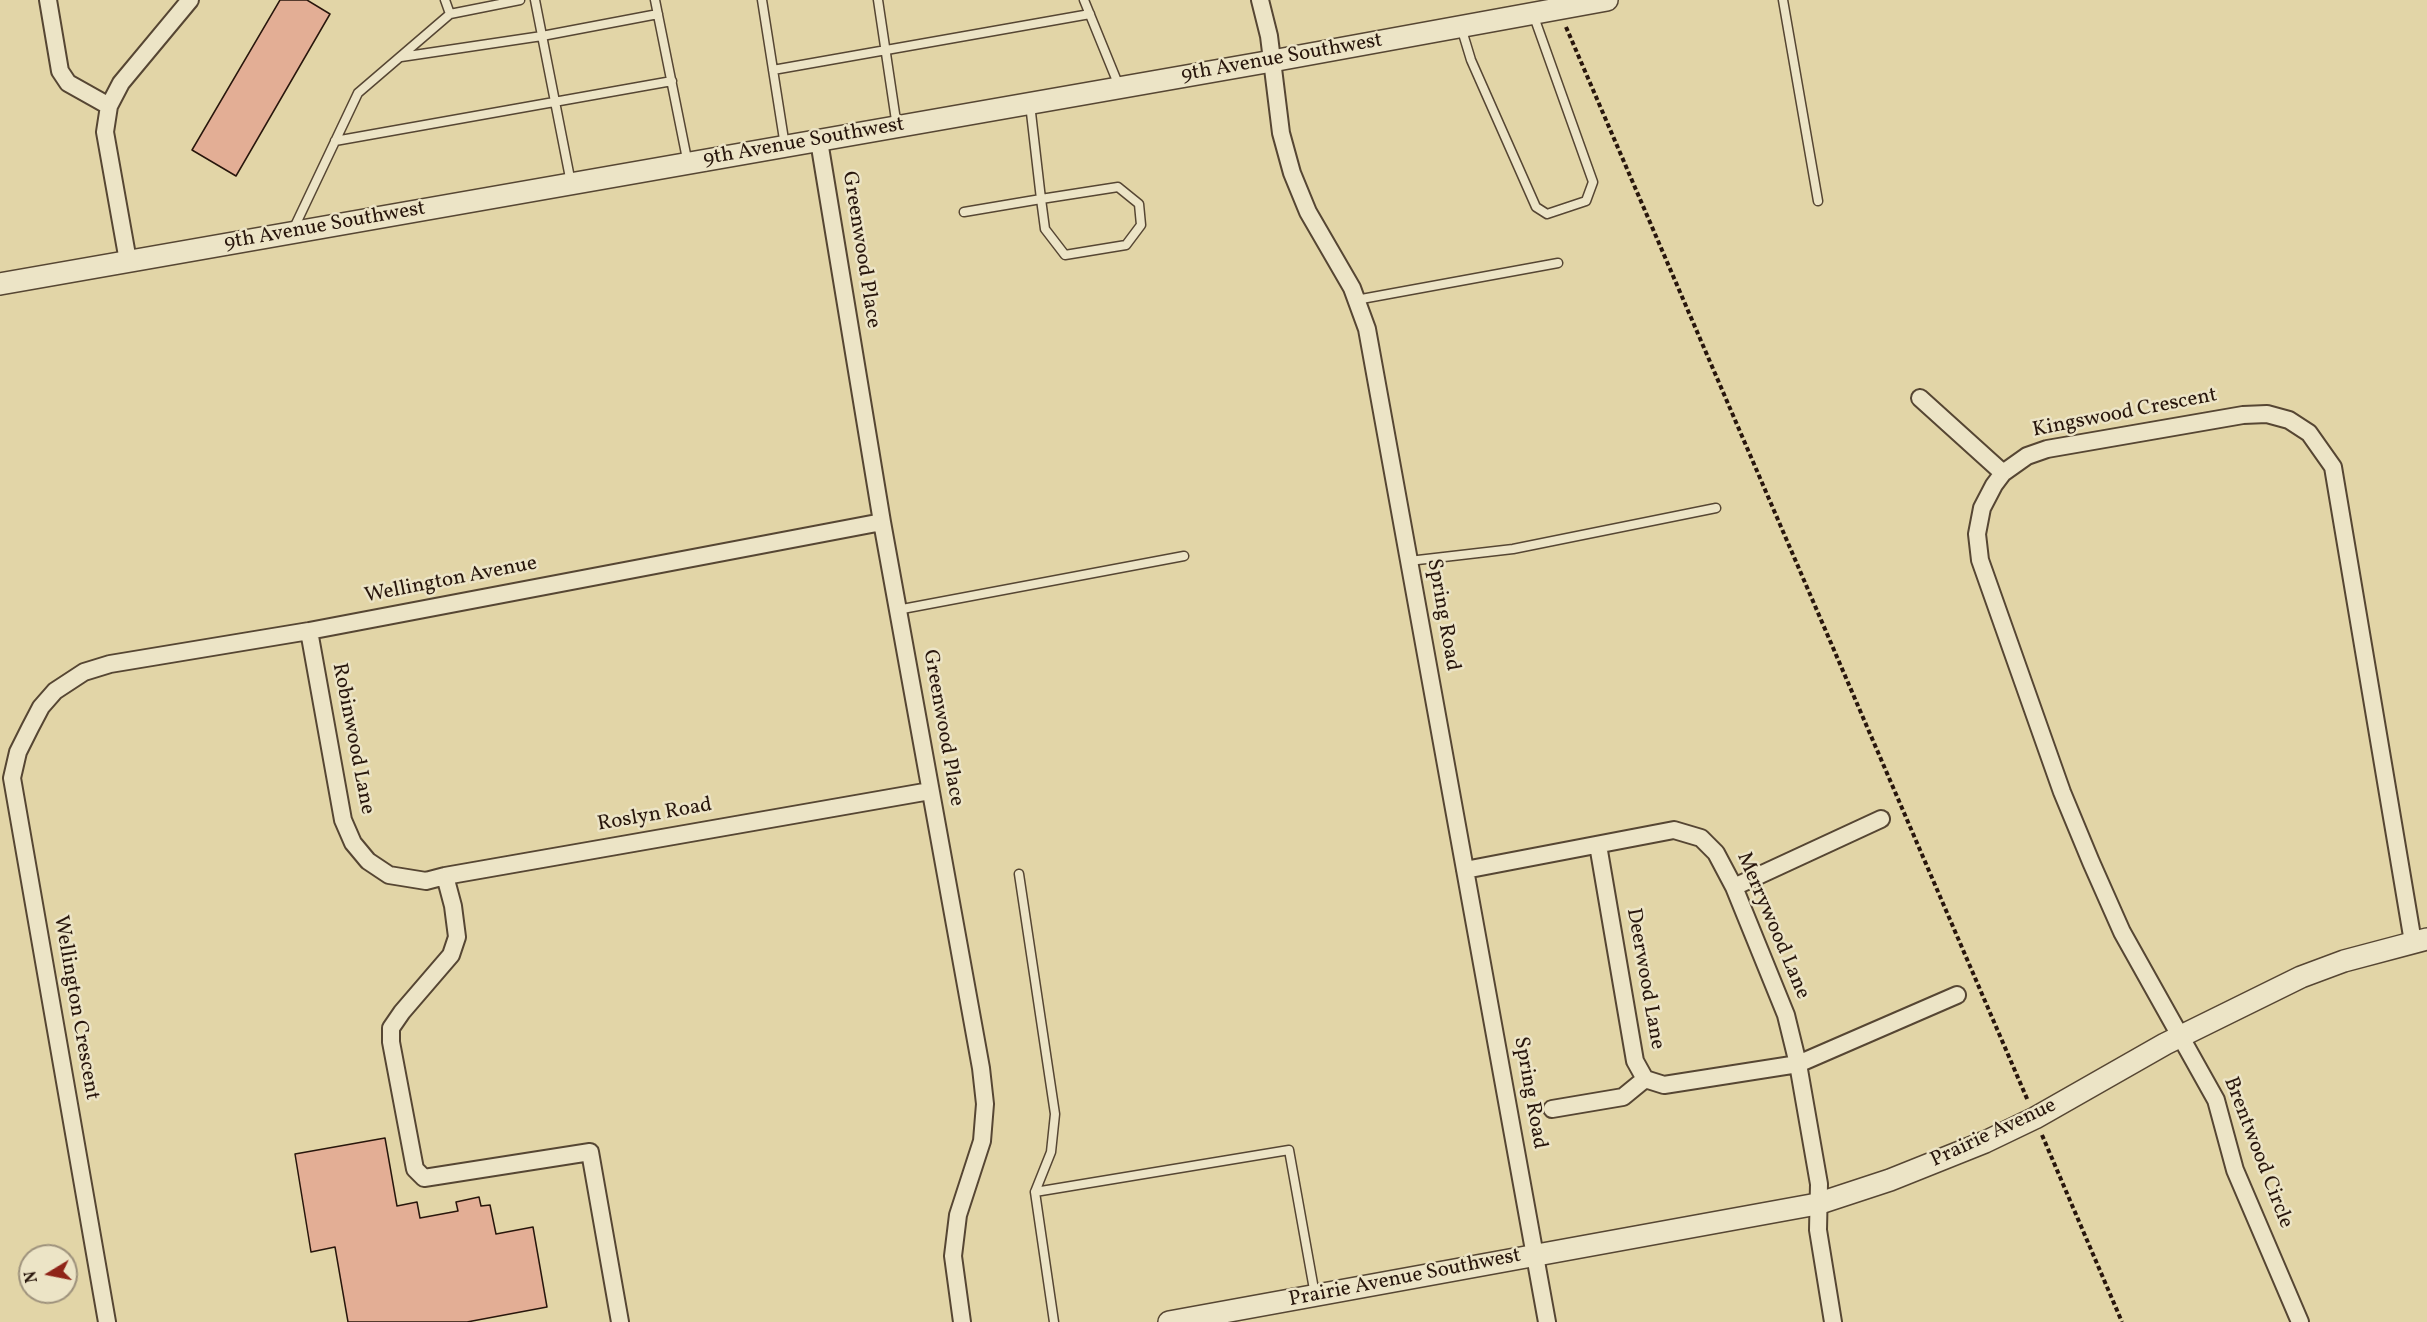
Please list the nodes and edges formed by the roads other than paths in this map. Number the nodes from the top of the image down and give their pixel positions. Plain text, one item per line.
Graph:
1 (48, 0) edge
2 (190, 0) edge
3 (445, 0) edge
4 (520, 0) edge
5 (535, 0) edge
6 (655, 0) edge
7 (764, 0) edge
8 (878, 0) edge
9 (1084, 0) edge
10 (1260, 0) edge
11 (1607, 0) edge
12 (1783, 0) edge
13 (450, 14) junction
14 (658, 14) junction
15 (1090, 14) junction
16 (1533, 14) junction
17 (1461, 27) junction
18 (542, 36) junction
19 (887, 50) junction
20 (400, 57) junction
21 (1272, 61) junction
22 (773, 70) junction
23 (672, 81) junction
24 (1120, 88) junction
25 (556, 101) junction
26 (1030, 104) junction
27 (109, 106) junction
28 (897, 127) junction
29 (335, 141) junction
30 (819, 141) junction
31 (785, 147) junction
32 (688, 164) junction
33 (571, 184) junction
34 (1041, 199) junction
35 (1818, 201) dead end
36 (964, 212) dead end
37 (292, 232) junction
38 (128, 261) junction
39 (1558, 263) dead end
40 (0, 284) edge
41 (1356, 300) junction
42 (1920, 399) dead end
43 (2003, 473) junction
44 (1716, 508) dead end
45 (882, 522) junction
46 (1184, 556) dead end
47 (1409, 561) junction
48 (897, 610) junction
49 (309, 631) junction
50 (41, 706) joint
51 (930, 790) junction
52 (1881, 819) dead end
53 (1598, 845) junction
54 (1465, 870) junction
55 (1019, 874) dead end
56 (389, 875) joint
57 (445, 876) junction
58 (1734, 887) junction
59 (2420, 940) edge
60 (1957, 995) dead end
61 (2181, 1036) junction
62 (1798, 1064) junction
63 (1645, 1079) junction
64 (1552, 1109) dead end
65 (1035, 1192) junction
66 (1817, 1204) junction
67 (1535, 1254) junction
68 (1315, 1295) junction
69 (1244, 1316) edge
70 (106, 1322) edge
71 (620, 1322) edge
72 (962, 1322) edge
73 (1054, 1322) edge
74 (1169, 1322) edge
75 (1547, 1322) edge
76 (1833, 1322) edge
77 (2300, 1322) edge

1 - 27 street
2 - 27 street
3 - 13 lane
4 - 13 lane
5 - 18 lane
6 - 14 lane
7 - 22 lane
8 - 19 lane
9 - 15 lane
10 - 21 street, Spring Road
11 - 16 street, 9th Avenue Southwest
12 - 35 lane
13 - 20 lane
14 - 18 lane
14 - 23 lane
15 - 19 lane
15 - 24 lane
16 - 17 street, 9th Avenue Southwest
16 - 17 lane
17 - 21 street, 9th Avenue Southwest
18 - 20 lane
18 - 25 lane
19 - 22 lane
19 - 28 lane
20 - 29 lane
21 - 24 street, 9th Avenue Southwest
21 - 41 street, Spring Road
22 - 31 lane
23 - 25 lane
23 - 32 lane
24 - 26 street, 9th Avenue Southwest
25 - 29 lane
25 - 33 lane
26 - 28 street, 9th Avenue Southwest
26 - 34 lane
27 - 38 street
28 - 30 street, 9th Avenue Southwest
29 - 37 lane
30 - 31 street, 9th Avenue Southwest
30 - 45 street, Greenwood Place
31 - 32 street, 9th Avenue Southwest
32 - 33 street, 9th Avenue Southwest
33 - 37 street, 9th Avenue Southwest
34 - 34 lane
34 - 36 lane
37 - 38 street, 9th Avenue Southwest
38 - 40 street, 9th Avenue Southwest
39 - 41 lane
41 - 47 street, Spring Road
42 - 43 street
43 - 59 street, Kingswood Crescent
43 - 61 street, Kingswood Crescent
44 - 47 lane
45 - 48 street, Greenwood Place
45 - 49 street, Wellington Avenue
46 - 48 lane
47 - 54 street, Spring Road
48 - 51 street, Greenwood Place
49 - 50 street, Wellington Avenue
49 - 56 street, Robinwood Lane
50 - 70 street, Wellington Crescent
51 - 57 street, Roslyn Road
51 - 72 street, Greenwood Place
52 - 58 street
53 - 54 street, Merrywood Lane
53 - 58 street, Merrywood Lane
53 - 63 street, Deerwood Lane
54 - 67 street, Spring Road
55 - 65 lane
56 - 57 street, Roslyn Road
57 - 71 street
58 - 62 street, Merrywood Lane
59 - 61 street, Prairie Avenue
60 - 62 street, Deerwood Lane
61 - 66 street, Prairie Avenue
61 - 77 street, Brentwood Circle
62 - 63 street, Deerwood Lane
62 - 66 street, Merrywood Lane
63 - 64 street
65 - 68 lane
65 - 73 lane
66 - 67 street, Prairie Avenue
66 - 76 street, Merrywood Lane
67 - 68 street, Prairie Avenue Southwest
67 - 75 street, Spring Road
68 - 69 street, Prairie Avenue Southwest
69 - 74 street, Prairie Avenue Southwest

